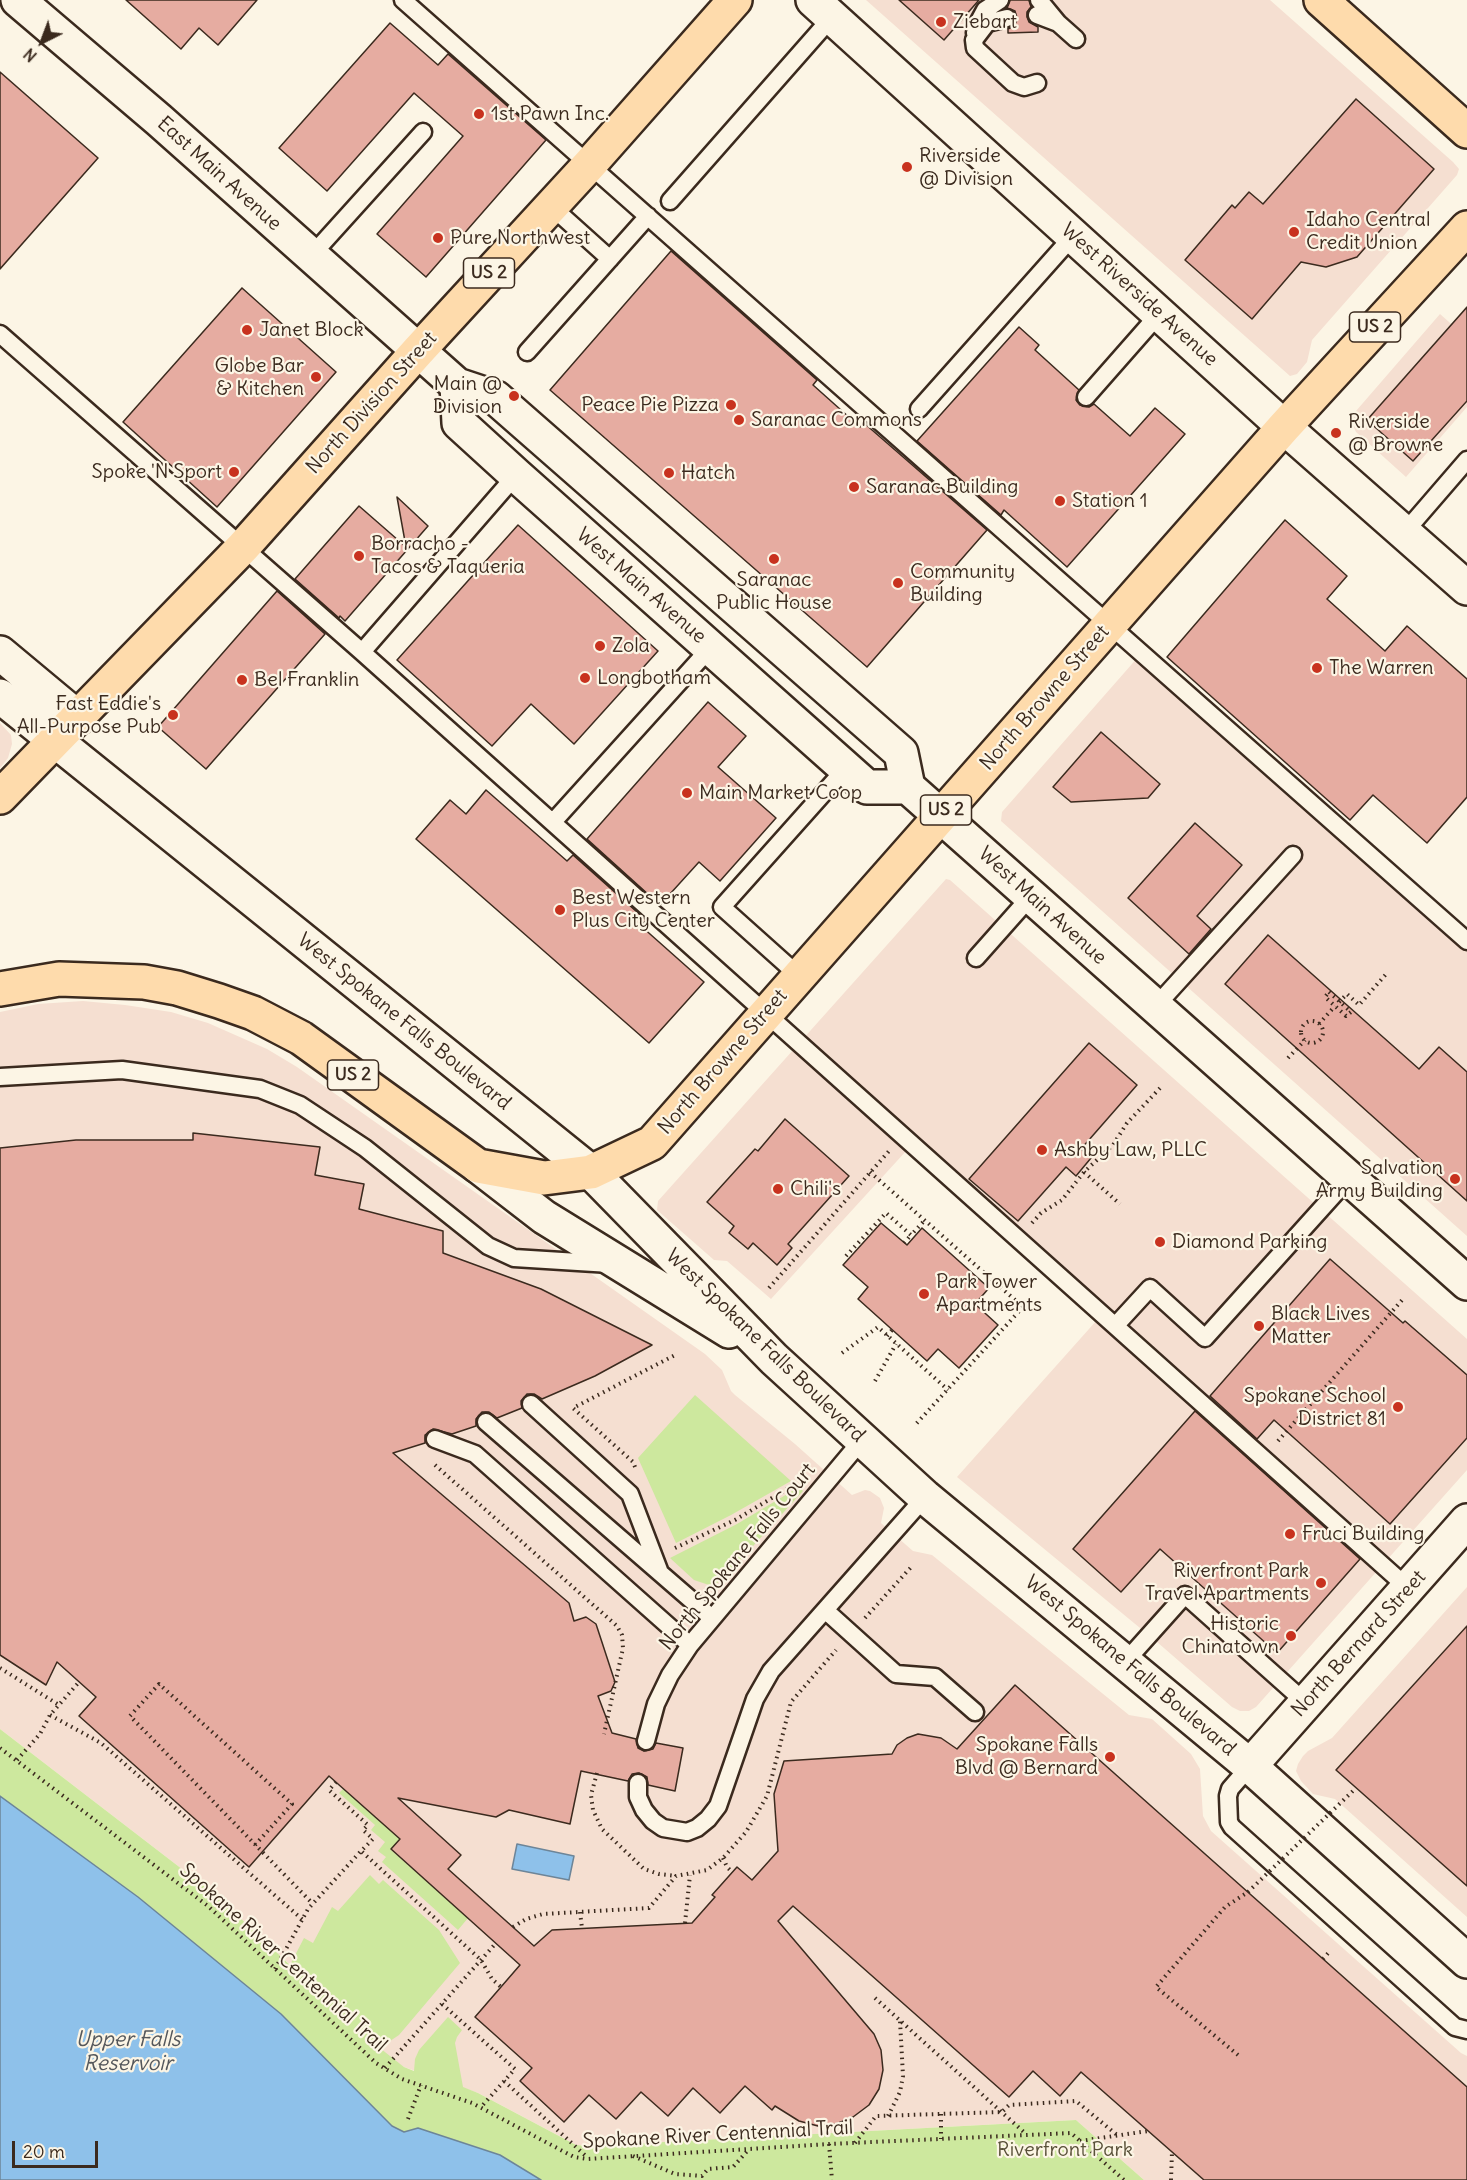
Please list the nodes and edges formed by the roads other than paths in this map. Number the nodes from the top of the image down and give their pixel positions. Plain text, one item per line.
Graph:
1 (18, 0) edge
2 (403, 0) edge
3 (735, 0) edge
4 (1000, 0) edge
5 (1321, 0) edge
6 (1038, 8) edge
7 (822, 9) edge
8 (1007, 18) dead end
9 (1076, 39) dead end
10 (974, 40) junction
11 (1037, 82) dead end
12 (1467, 131) edge
13 (423, 132) dead end
14 (590, 164) junction
15 (670, 201) dead end
16 (551, 206) junction
17 (648, 216) junction
18 (1467, 228) edge
19 (1073, 236) junction
20 (311, 256) junction
21 (610, 259) junction
22 (1159, 314) junction
23 (0, 334) edge
24 (418, 351) junction
25 (527, 352) dead end
26 (457, 386) junction
27 (1086, 397) dead end
28 (919, 409) dead end
29 (1284, 427) junction
30 (1467, 460) edge
31 (516, 475) junction
32 (1404, 533) junction
33 (243, 547) junction
34 (1467, 588) edge
35 (1109, 625) junction
36 (711, 647) junction
37 (362, 652) junction
38 (0, 653) edge
39 (0, 696) edge
40 (78, 718) junction
41 (55, 741) junction
42 (846, 768) junction
43 (908, 787) junction
44 (0, 798) edge
45 (941, 816) junction
46 (553, 822) junction
47 (1293, 855) dead end
48 (1031, 896) junction
49 (1467, 941) edge
50 (976, 958) dead end
51 (798, 975) junction
52 (0, 989) edge
53 (1155, 1007) junction
54 (766, 1012) junction
55 (0, 1077) edge
56 (478, 1166) junction
57 (591, 1172) junction
58 (1349, 1178) junction
59 (620, 1264) junction
60 (1467, 1283) edge
61 (1116, 1325) junction
62 (774, 1359) junction
63 (531, 1404) dead end
64 (486, 1422) dead end
65 (435, 1439) dead end
66 (861, 1440) junction
67 (925, 1497) junction
68 (1467, 1521) edge
69 (661, 1574) junction
70 (1408, 1587) junction
71 (825, 1610) junction
72 (712, 1618) junction
73 (690, 1645) junction
74 (1125, 1662) junction
75 (1306, 1703) junction
76 (975, 1712) dead end
77 (646, 1741) dead end
78 (1250, 1766) junction
79 (638, 1783) dead end
80 (1467, 1960) edge
81 (1467, 2030) edge

1 - 20 main road, East Main Avenue
2 - 14 lane
3 - 14 main road, North Division Street / US 2
4 - 10 lane
5 - 12 main road
6 - 9 lane
7 - 15 lane
7 - 19 main road, West Riverside Avenue
8 - 10 lane
10 - 11 lane
13 - 20 lane
14 - 16 main road, North Division Street / US 2
14 - 17 lane
16 - 21 lane
16 - 24 main road, North Division Street / US 2
17 - 21 lane
17 - 35 lane
18 - 29 main road, North Browne Street / US 2
19 - 22 main road, West Riverside Avenue
19 - 28 lane
20 - 24 main road, East Main Avenue
21 - 25 lane
22 - 27 lane
22 - 29 main road, West Riverside Avenue
23 - 33 lane
24 - 26 main road
24 - 33 main road, North Division Street / US 2
26 - 31 main road, West Main Avenue
26 - 43 main road
29 - 32 main road, West Riverside Avenue
29 - 35 main road, North Browne Street / US 2
30 - 32 lane
31 - 36 main road, West Main Avenue
31 - 37 lane
32 - 34 main road, West Riverside Avenue
33 - 37 lane
33 - 40 main road, North Division Street / US 2
35 - 45 main road, North Browne Street / US 2
35 - 49 lane
36 - 42 main road, West Main Avenue
36 - 46 lane
37 - 46 lane
38 - 40 main road
39 - 41 main road, West Spokane Falls Boulevard
40 - 41 main road, North Division Street / US 2
41 - 44 main road, North Division Street / US 2
41 - 57 main road, West Spokane Falls Boulevard
42 - 43 main road, West Main Avenue
42 - 51 lane
43 - 45 main road, West Main Avenue
45 - 48 main road, West Main Avenue
45 - 51 main road, North Browne Street / US 2
46 - 54 lane
47 - 53 lane
48 - 50 lane
48 - 53 main road, West Main Avenue
51 - 54 main road, North Browne Street / US 2
52 - 56 main road, US 2
53 - 58 main road, West Main Avenue
54 - 57 main road, North Browne Street / US 2
54 - 61 lane
55 - 59 lane
56 - 57 main road, North Browne Street / US 2
56 - 59 main road
57 - 62 main road, West Spokane Falls Boulevard
58 - 60 main road, West Main Avenue
58 - 61 lane
59 - 62 main road
61 - 70 lane
62 - 66 main road, West Spokane Falls Boulevard
63 - 69 lane
64 - 69 lane
65 - 73 lane
66 - 67 main road, West Spokane Falls Boulevard
66 - 72 lane, North Spokane Falls Court
67 - 71 lane
67 - 74 main road, West Spokane Falls Boulevard
68 - 70 main road, North Bernard Street
69 - 72 lane
70 - 75 main road, North Bernard Street
71 - 76 lane
71 - 79 lane
72 - 73 lane, North Spokane Falls Court
73 - 77 lane, North Spokane Falls Court
74 - 75 lane
74 - 78 main road, West Spokane Falls Boulevard
75 - 78 main road, North Bernard Street
78 - 80 main road, West Spokane Falls Boulevard
78 - 81 lane

